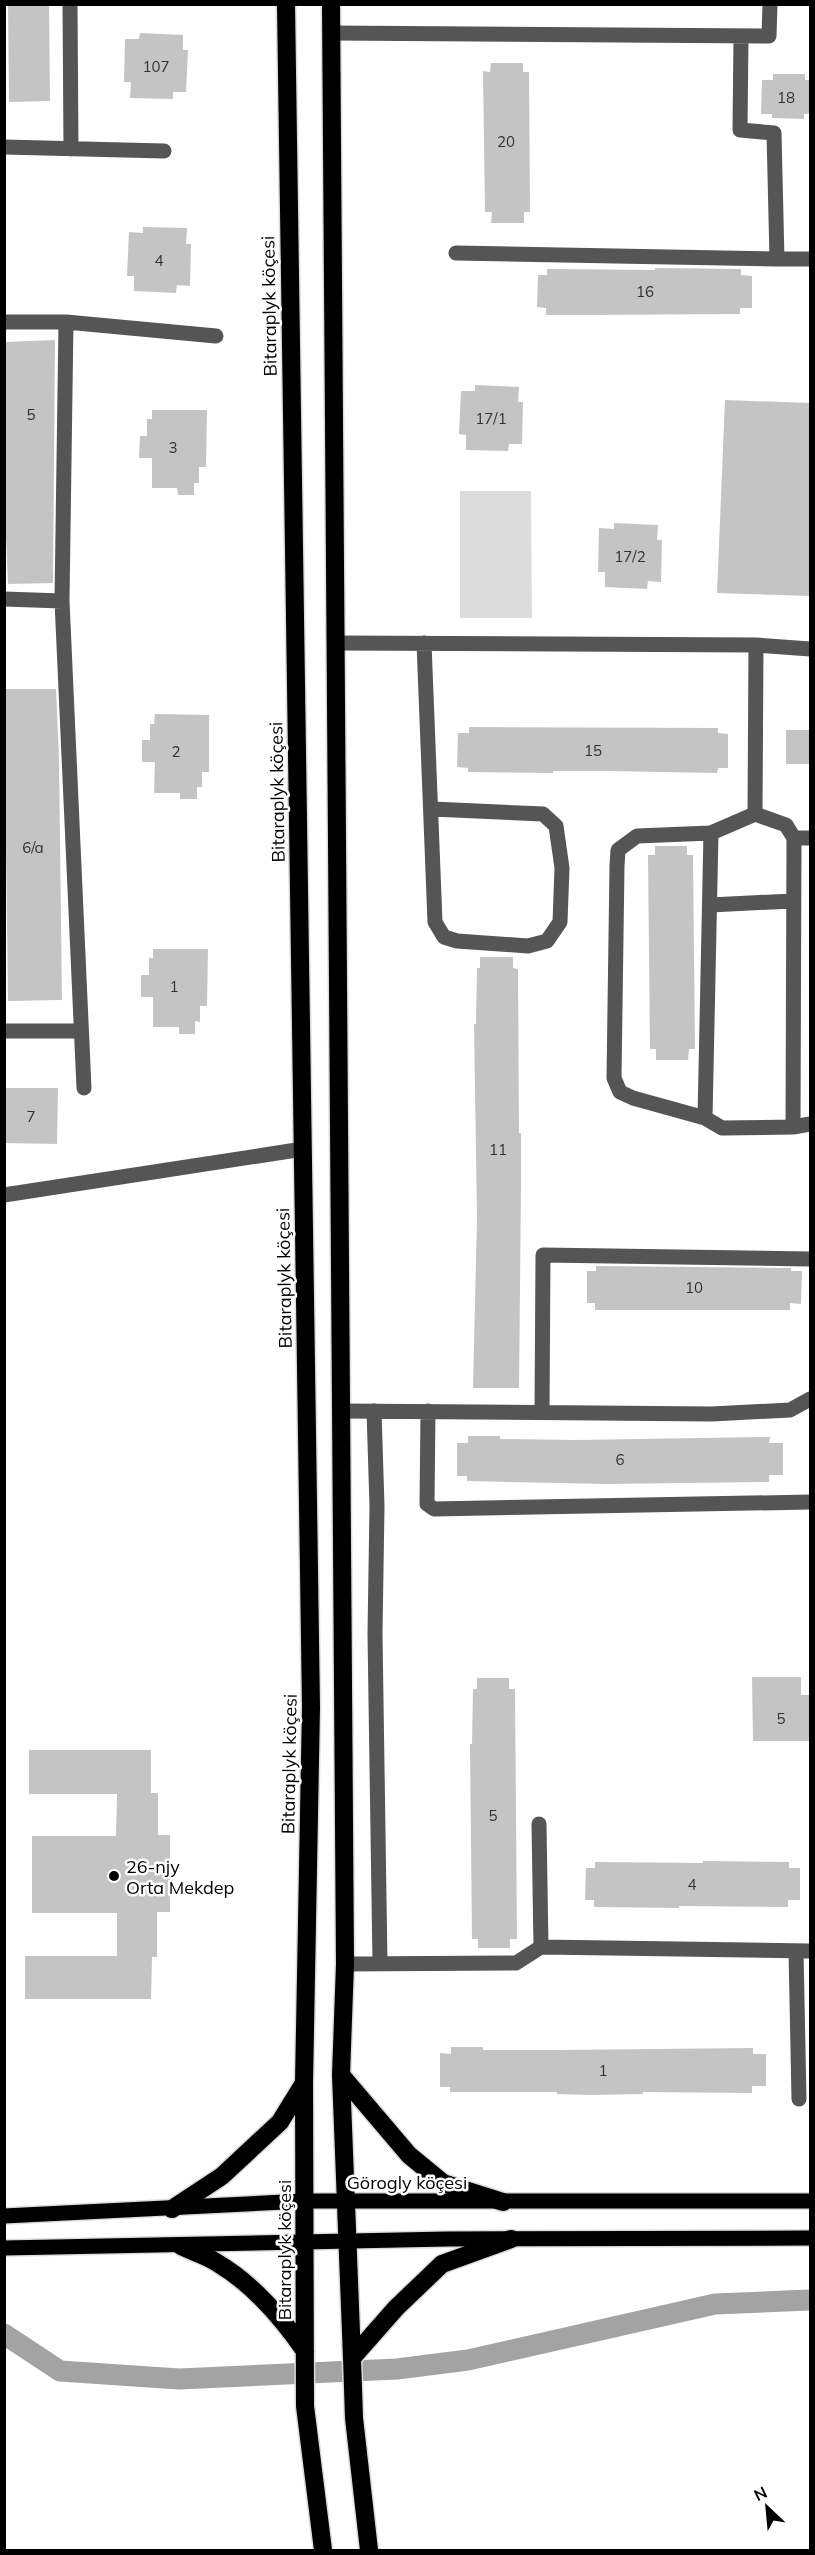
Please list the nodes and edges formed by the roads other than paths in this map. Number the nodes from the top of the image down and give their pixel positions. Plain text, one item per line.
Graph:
1 (70, 4) edge
2 (286, 4) edge
3 (331, 4) edge
4 (770, 4) edge
5 (331, 33) junction
6 (741, 36) junction
7 (4, 147) edge
8 (71, 148) junction
9 (164, 151) dead end
10 (456, 253) dead end
11 (777, 259) junction
12 (810, 259) edge
13 (4, 322) edge
14 (66, 322) junction
15 (216, 336) dead end
16 (4, 599) edge
17 (62, 601) junction
18 (335, 643) junction
19 (424, 643) junction
20 (756, 645) junction
21 (810, 649) edge
22 (432, 809) junction
23 (755, 814) junction
24 (711, 833) junction
25 (794, 838) junction
26 (810, 838) edge
27 (792, 902) junction
28 (710, 905) junction
29 (4, 1031) edge
30 (81, 1031) junction
31 (84, 1088) dead end
32 (705, 1118) junction
33 (810, 1124) edge
34 (793, 1127) junction
35 (303, 1149) junction
36 (4, 1195) edge
37 (810, 1259) edge
38 (810, 1398) edge
39 (341, 1411) junction
40 (374, 1411) junction
41 (428, 1411) junction
42 (542, 1412) junction
43 (810, 1502) edge
44 (539, 1824) dead end
45 (541, 1947) junction
46 (803, 1951) edge
47 (345, 1964) junction
48 (380, 1964) junction
49 (340, 2075) junction
50 (304, 2083) junction
51 (800, 2099) dead end
52 (305, 2201) junction
53 (346, 2201) junction
54 (810, 2201) edge
55 (503, 2202) junction
56 (172, 2209) junction
57 (4, 2216) edge
58 (810, 2238) edge
59 (511, 2239) junction
60 (306, 2242) junction
61 (347, 2242) junction
62 (181, 2246) junction
63 (4, 2248) edge
64 (297, 2329) junction
65 (352, 2358) junction
66 (323, 2550) edge
67 (369, 2550) edge

1 - 8 street
2 - 35 highway, Bitaraplyk köçesi
3 - 5 highway
4 - 6 street
5 - 6 street
5 - 18 highway
6 - 11 street
7 - 8 street
8 - 9 street
10 - 11 street
11 - 12 street
13 - 14 street
14 - 15 street
14 - 17 street
16 - 17 street
17 - 30 street
18 - 19 street
18 - 39 highway
19 - 20 street
19 - 22 street
20 - 21 street
20 - 23 street
22 - 22 street
23 - 24 street
23 - 25 street
24 - 28 street
24 - 32 street
25 - 26 street
25 - 27 street
27 - 28 street
27 - 34 street
28 - 32 street
29 - 30 street
30 - 31 street
32 - 34 street
33 - 34 street
35 - 36 street
35 - 50 highway, Bitaraplyk köçesi
37 - 42 street
38 - 42 street
39 - 40 street
39 - 47 highway
40 - 41 street
40 - 48 street
41 - 42 street
41 - 43 street
44 - 45 street
45 - 46 street
45 - 48 street
46 - 51 street
47 - 48 street
47 - 49 highway
49 - 53 highway
49 - 55 highway
50 - 52 highway, Bitaraplyk köçesi
50 - 56 highway
52 - 53 main road, Görogly köçesi
52 - 56 main road, Görogly köçesi
52 - 60 highway, Bitaraplyk köçesi
53 - 55 main road, Görogly köçesi
53 - 61 highway
54 - 55 main road, Görogly köçesi
56 - 57 main road, Görogly köçesi
58 - 59 main road
59 - 61 main road
59 - 65 highway
60 - 61 main road
60 - 62 main road
60 - 64 highway, Bitaraplyk köçesi
61 - 65 highway
62 - 63 main road
62 - 64 highway
64 - 66 highway, Bitaraplyk köçesi
65 - 67 highway

